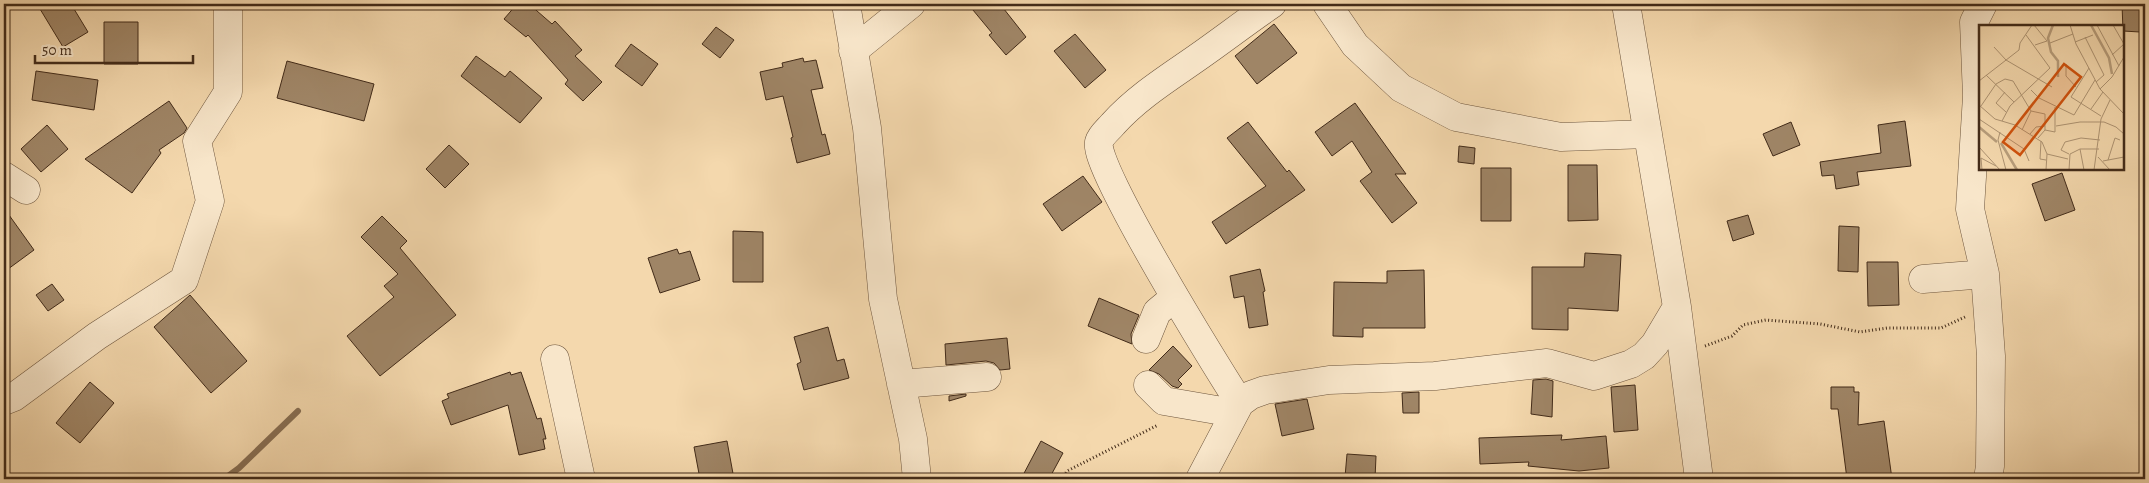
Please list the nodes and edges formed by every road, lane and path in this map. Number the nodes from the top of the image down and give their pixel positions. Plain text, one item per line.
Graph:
1 (228, 4) edge
2 (846, 4) edge
3 (911, 4) edge
4 (1272, 4) edge
5 (1327, 4) edge
6 (1626, 4) edge
7 (1983, 4) edge
8 (854, 51) junction
9 (1648, 134) junction
10 (1974, 276) junction
11 (1923, 279) dead end
12 (1175, 297) junction
13 (1677, 307) junction
14 (1146, 339) dead end
15 (1683, 354) junction
16 (555, 358) dead end
17 (987, 377) dead end
18 (901, 384) junction
19 (1148, 385) dead end
20 (4, 401) edge
21 (1185, 406) junction
22 (1237, 408) junction
23 (581, 479) edge
24 (917, 479) edge
25 (1062, 479) edge
26 (1200, 479) edge
27 (1699, 479) edge
28 (1988, 479) edge

1 - 20 street
2 - 8 street
3 - 8 street
4 - 12 street
5 - 9 street
6 - 9 street
7 - 10 street
8 - 18 street
9 - 13 street
10 - 11 street
10 - 15 path
10 - 28 street
12 - 14 street
12 - 22 street
13 - 15 street
13 - 22 street
15 - 27 street
16 - 23 street
17 - 18 street
18 - 24 street
19 - 21 street
21 - 22 street
21 - 25 path
22 - 26 street

